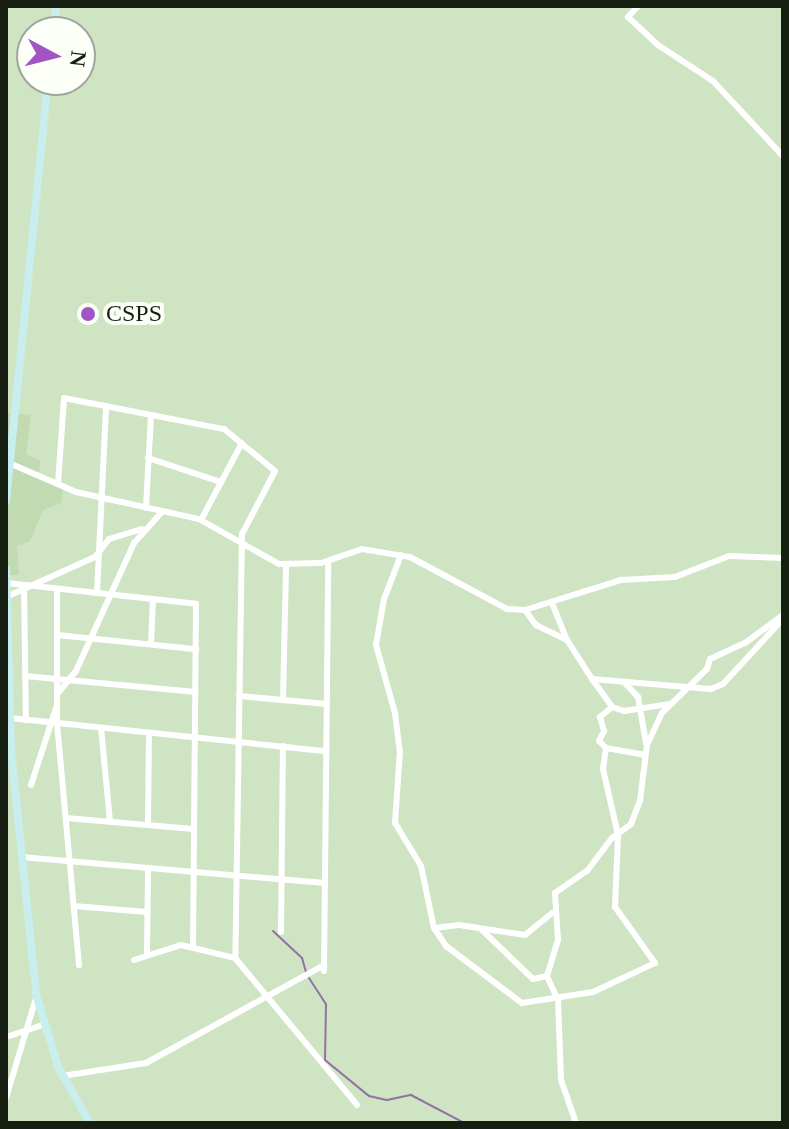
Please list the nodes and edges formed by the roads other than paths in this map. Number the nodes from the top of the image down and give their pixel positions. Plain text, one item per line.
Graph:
1 (638, 6) edge
2 (46, 96) edge
3 (783, 156) edge
4 (106, 406) junction
5 (151, 415) junction
6 (242, 443) junction
7 (148, 458) junction
8 (6, 461) edge
9 (221, 482) junction
10 (58, 484) junction
11 (102, 498) junction
12 (6, 501) edge
13 (146, 508) junction
14 (162, 512) junction
15 (201, 520) junction
16 (146, 526) junction
17 (242, 544) junction
18 (99, 549) junction
19 (401, 555) junction
20 (783, 558) edge
21 (328, 562) junction
22 (286, 566) junction
23 (6, 569) edge
24 (7, 583) edge
25 (24, 585) junction
26 (57, 589) junction
27 (97, 593) junction
28 (112, 595) junction
29 (7, 596) edge
30 (153, 599) junction
31 (552, 603) junction
32 (525, 610) junction
33 (783, 617) edge
34 (57, 635) junction
35 (92, 638) junction
36 (567, 640) junction
37 (151, 644) junction
38 (196, 649) junction
39 (25, 676) junction
40 (592, 679) junction
41 (61, 680) junction
42 (624, 682) junction
43 (690, 685) junction
44 (195, 692) junction
45 (239, 696) junction
46 (283, 700) junction
47 (327, 704) junction
48 (670, 704) junction
49 (612, 707) junction
50 (642, 711) junction
51 (10, 718) junction
52 (26, 720) junction
53 (53, 723) junction
54 (101, 728) junction
55 (149, 733) junction
56 (195, 737) junction
57 (238, 742) junction
58 (647, 745) junction
59 (283, 746) junction
60 (606, 748) junction
61 (326, 751) junction
62 (645, 755) junction
63 (31, 785) dead end
64 (66, 818) junction
65 (110, 822) junction
66 (148, 825) junction
67 (194, 829) junction
68 (618, 835) junction
69 (21, 857) junction
70 (70, 861) junction
71 (148, 868) junction
72 (194, 872) junction
73 (237, 875) junction
74 (281, 879) junction
75 (325, 883) junction
76 (74, 906) junction
77 (147, 912) junction
78 (552, 913) junction
79 (434, 928) junction
80 (481, 929) junction
81 (281, 932) dead end
82 (193, 945) junction
83 (147, 953) junction
84 (235, 958) junction
85 (134, 960) dead end
86 (79, 965) dead end
87 (547, 976) junction
88 (36, 994) junction
89 (269, 995) junction
90 (558, 1000) junction
91 (44, 1025) junction
92 (24, 1032) junction
93 (6, 1037) edge
94 (62, 1076) junction
95 (6, 1098) edge
96 (357, 1105) dead end
97 (90, 1123) edge
98 (576, 1123) edge

1 - 3 street
2 - 8 street
4 - 5 street
4 - 10 street
4 - 11 street
5 - 6 street
5 - 7 street
6 - 9 street
6 - 17 street
7 - 9 street
7 - 13 street
8 - 10 street
8 - 12 street
9 - 15 street
10 - 11 street
11 - 13 street
11 - 18 street
13 - 14 street
14 - 15 street
14 - 16 street
15 - 17 street
16 - 18 street
16 - 28 street
17 - 22 street
17 - 45 street
18 - 25 street
18 - 27 street
19 - 21 street
19 - 32 street
19 - 79 street
20 - 31 street
21 - 22 street
21 - 47 street
22 - 46 street
23 - 24 street
24 - 25 street
24 - 29 street
25 - 26 street
25 - 29 street
25 - 39 street
26 - 27 street
26 - 34 street
27 - 28 street
28 - 30 street
28 - 35 street
29 - 51 street
30 - 37 street
30 - 38 street
31 - 32 street
31 - 36 street
32 - 36 street
33 - 43 street
33 - 43 street
34 - 35 street
34 - 41 street
35 - 37 street
35 - 41 street
36 - 40 street
37 - 38 street
38 - 44 street
39 - 41 street
39 - 52 street
40 - 42 street
40 - 49 street
41 - 44 street
41 - 53 street
42 - 43 street
42 - 50 street
43 - 48 street
44 - 56 street
45 - 46 street
45 - 57 street
46 - 47 street
47 - 61 street
48 - 50 street
48 - 58 street
49 - 50 street
49 - 60 street
50 - 58 street
51 - 52 street
51 - 69 street
52 - 53 street
53 - 54 street
53 - 63 street
53 - 64 street
54 - 55 street
54 - 65 street
55 - 56 street
55 - 66 street
56 - 57 street
56 - 67 street
57 - 59 street
57 - 73 street
58 - 62 street
59 - 61 street
59 - 74 street
60 - 62 street
60 - 68 street
61 - 75 street
62 - 68 street
64 - 65 street
64 - 70 street
65 - 66 street
66 - 67 street
67 - 72 street
68 - 78 street
68 - 90 street
69 - 70 street
69 - 88 street
70 - 71 street
70 - 76 street
71 - 72 street
71 - 77 street
72 - 73 street
72 - 82 street
73 - 74 street
73 - 84 street
74 - 75 street
74 - 81 street
75 - 89 street
76 - 77 street
76 - 86 street
77 - 83 street
78 - 80 street
78 - 87 street
79 - 80 street
79 - 90 street
80 - 87 street
82 - 83 street
82 - 84 street
83 - 85 street
84 - 89 street
87 - 90 street
88 - 91 street
88 - 92 street
89 - 94 street
89 - 96 street
90 - 98 street
91 - 92 street
91 - 94 street
92 - 93 street
92 - 95 street
94 - 97 street

